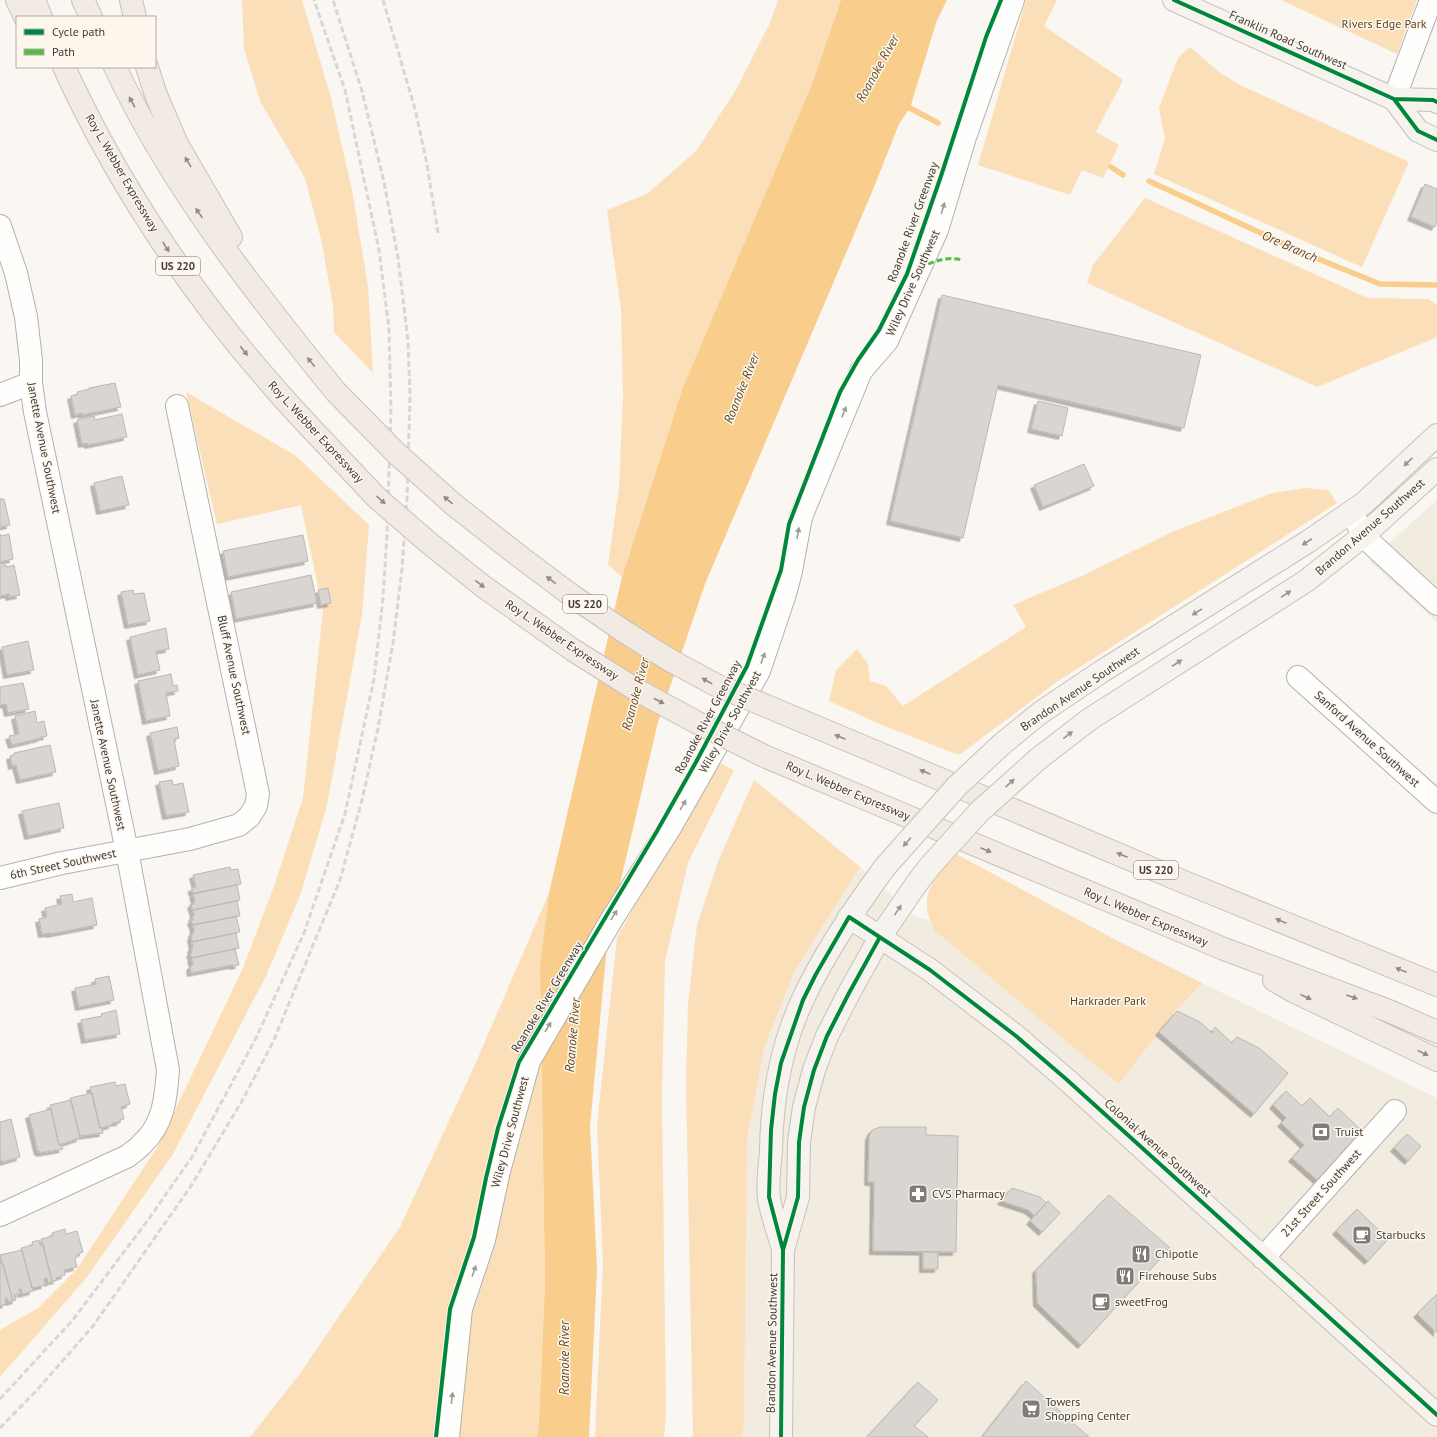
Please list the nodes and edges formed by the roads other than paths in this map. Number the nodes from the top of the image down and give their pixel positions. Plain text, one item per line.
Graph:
1 (17, 0) edge
2 (34, 0) edge
3 (83, 0) edge
4 (131, 0) edge
5 (1013, 0) edge
6 (1174, 0) edge
7 (1431, 0) edge
8 (25, 16) edge
9 (41, 16) edge
10 (91, 16) edge
11 (135, 16) edge
12 (53, 68) edge
13 (65, 68) edge
14 (116, 68) edge
15 (147, 68) edge
16 (1394, 99) junction
17 (1437, 102) edge
18 (1437, 140) edge
19 (106, 150) junction
20 (0, 226) edge
21 (276, 318) junction
22 (31, 383) junction
23 (0, 395) edge
24 (177, 406) dead end
25 (1437, 435) edge
26 (1437, 469) edge
27 (1352, 512) junction
28 (1363, 536) junction
29 (1437, 604) edge
30 (1298, 677) dead end
31 (1437, 802) edge
32 (127, 851) junction
33 (0, 878) edge
34 (849, 917) junction
35 (880, 937) junction
36 (1224, 949) junction
37 (1437, 985) edge
38 (1437, 1032) edge
39 (1437, 1060) edge
40 (1395, 1111) dead end
41 (0, 1215) edge
42 (783, 1250) junction
43 (1263, 1258) junction
44 (1437, 1415) edge
45 (448, 1437) edge
46 (781, 1437) edge

1 - 8 highway
2 - 9 highway
3 - 10 highway
4 - 11 highway
45 -> 5 street, Wiley Drive Southwest
6 - 16 main road, Franklin Road Southwest
7 - 16 street
12 - 19 highway
13 - 19 highway, Roy L. Webber Expressway / US 220
21 -> 14 highway, US 220
21 -> 15 highway
16 - 17 main road, Franklin Road Southwest
16 - 18 main road, Franklin Road Southwest
19 -> 36 highway, Roy L. Webber Expressway / US 220, bridge
20 - 22 street, Janette Avenue Southwest
37 -> 21 highway, US 220, bridge
22 - 23 street
22 - 32 street, Janette Avenue Southwest
24 - 32 street, Bluff Avenue Southwest
25 -> 27 main road, Brandon Avenue Southwest
26 - 28 main road, Brandon Avenue Southwest
27 - 28 street
27 -> 34 main road, Brandon Avenue Southwest, bridge
28 - 29 street
35 -> 28 main road, Brandon Avenue Southwest, bridge
30 - 31 street, Sanford Avenue Southwest
32 - 33 street, 6th Street Southwest
32 - 41 street, Janette Avenue Southwest
34 - 35 main road, Colonial Avenue Southwest
34 - 42 main road, Brandon Avenue Southwest
35 - 42 main road, Brandon Avenue Southwest
35 - 43 main road, Colonial Avenue Southwest
36 -> 38 highway, Roy L. Webber Expressway / US 220
36 -> 39 highway
40 - 43 street, 21st Street Southwest
42 - 46 main road, Brandon Avenue Southwest
43 - 44 main road, Colonial Avenue Southwest

